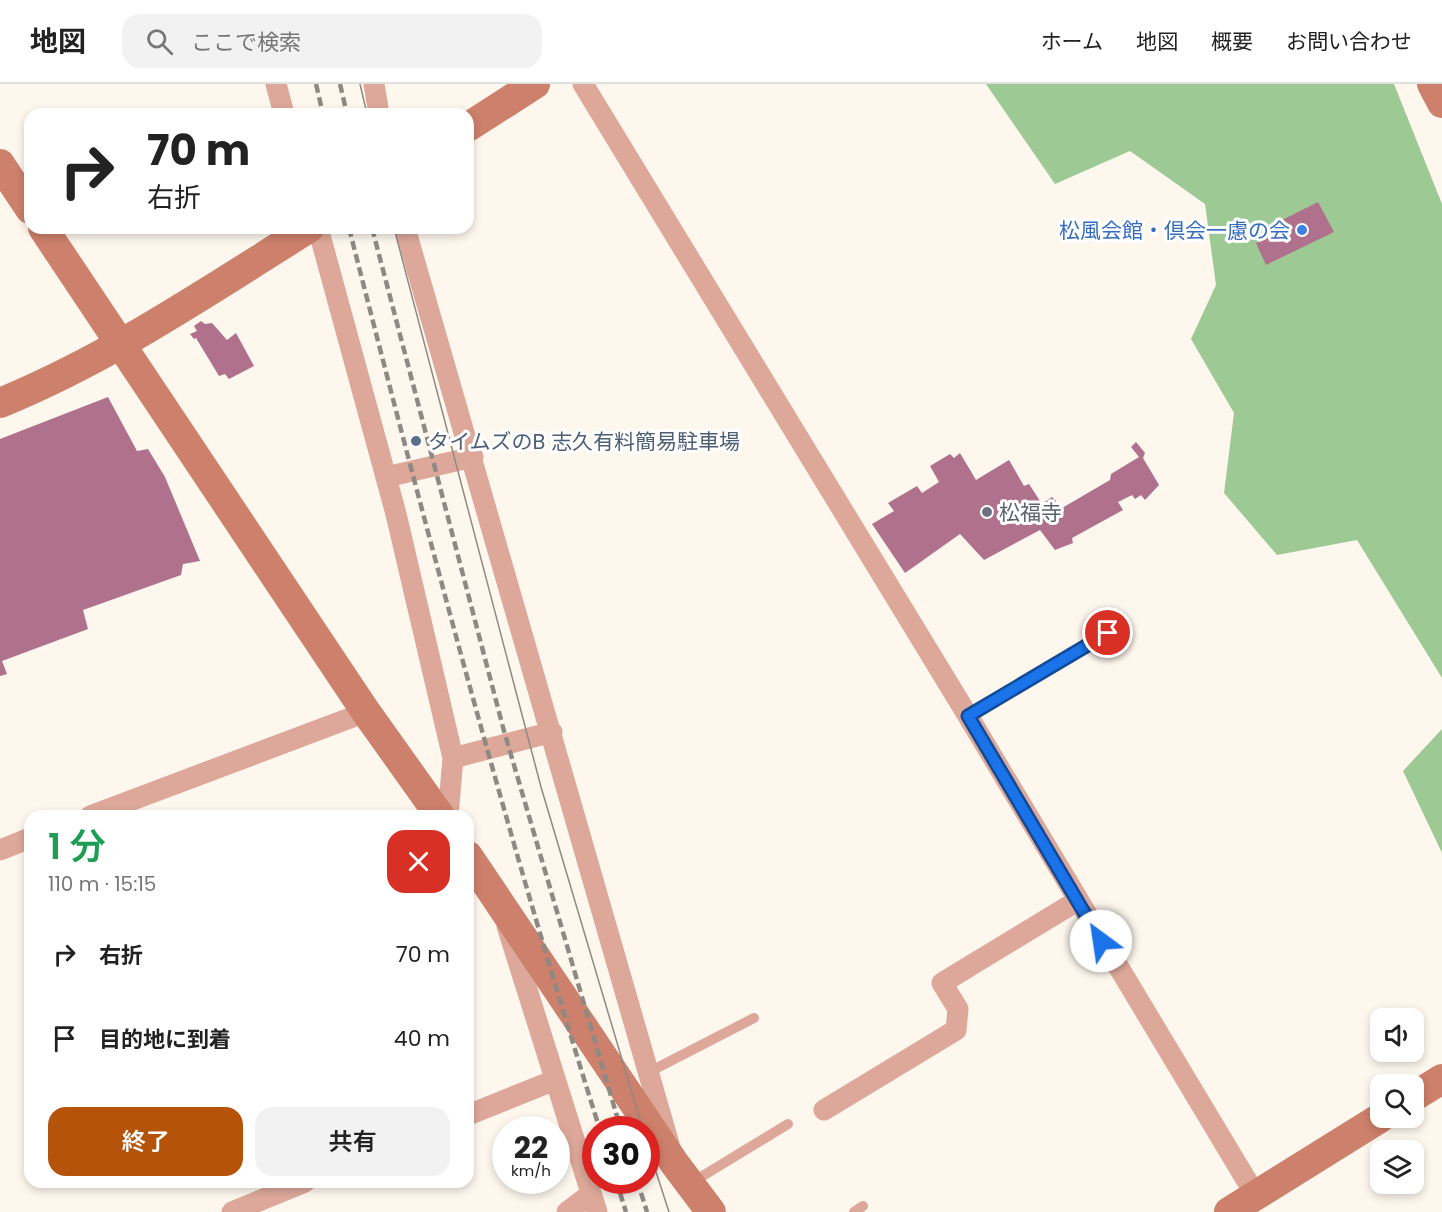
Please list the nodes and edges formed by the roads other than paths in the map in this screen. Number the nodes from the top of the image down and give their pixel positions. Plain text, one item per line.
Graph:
1 (276, 84) edge
2 (374, 84) edge
3 (535, 84) edge
4 (583, 84) edge
5 (1432, 84) edge
6 (1442, 103) edge
7 (283, 108) edge
8 (378, 108) edge
9 (474, 123) edge
10 (0, 164) edge
11 (24, 200) edge
12 (47, 234) edge
13 (299, 234) edge
14 (320, 234) edge
15 (407, 234) edge
16 (121, 346) junction
17 (0, 403) edge
18 (472, 457) junction
19 (386, 477) junction
20 (1108, 633) dead end
21 (366, 712) junction
22 (968, 716) junction
23 (552, 732) junction
24 (453, 758) junction
25 (106, 810) edge
26 (436, 810) edge
27 (449, 810) edge
28 (24, 840) edge
29 (0, 850) edge
30 (474, 865) edge
31 (1077, 901) junction
32 (500, 903) junction
33 (754, 1018) dead end
34 (650, 1072) junction
35 (1442, 1078) edge
36 (555, 1080) junction
37 (1424, 1090) edge
38 (824, 1110) dead end
39 (474, 1113) edge
40 (788, 1124) dead end
41 (1370, 1124) edge
42 (685, 1187) edge
43 (290, 1188) edge
44 (1256, 1196) junction
45 (594, 1203) edge
46 (232, 1212) edge
47 (567, 1212) edge
48 (711, 1212) edge
49 (1229, 1212) edge

1 - 7 street
2 - 8 street
3 - 9 street
4 - 22 street
5 - 6 street
10 - 11 street
12 - 16 street
13 - 16 street
14 - 19 street
15 - 18 street
16 - 17 street
16 - 21 street
18 - 19 street
18 - 23 street
19 - 24 street
20 - 22 lane
21 - 25 street
21 - 26 street
22 - 31 street
23 - 24 street
23 - 34 street
24 - 27 street
28 - 29 street
30 - 32 street
31 - 38 street
31 - 44 street
32 - 36 street
32 - 42 street
33 - 34 lane
34 - 42 street
35 - 37 street
36 - 39 street
36 - 45 street
40 - 42 lane
41 - 44 street
42 - 48 street
43 - 46 street
44 - 49 street
45 - 47 street

